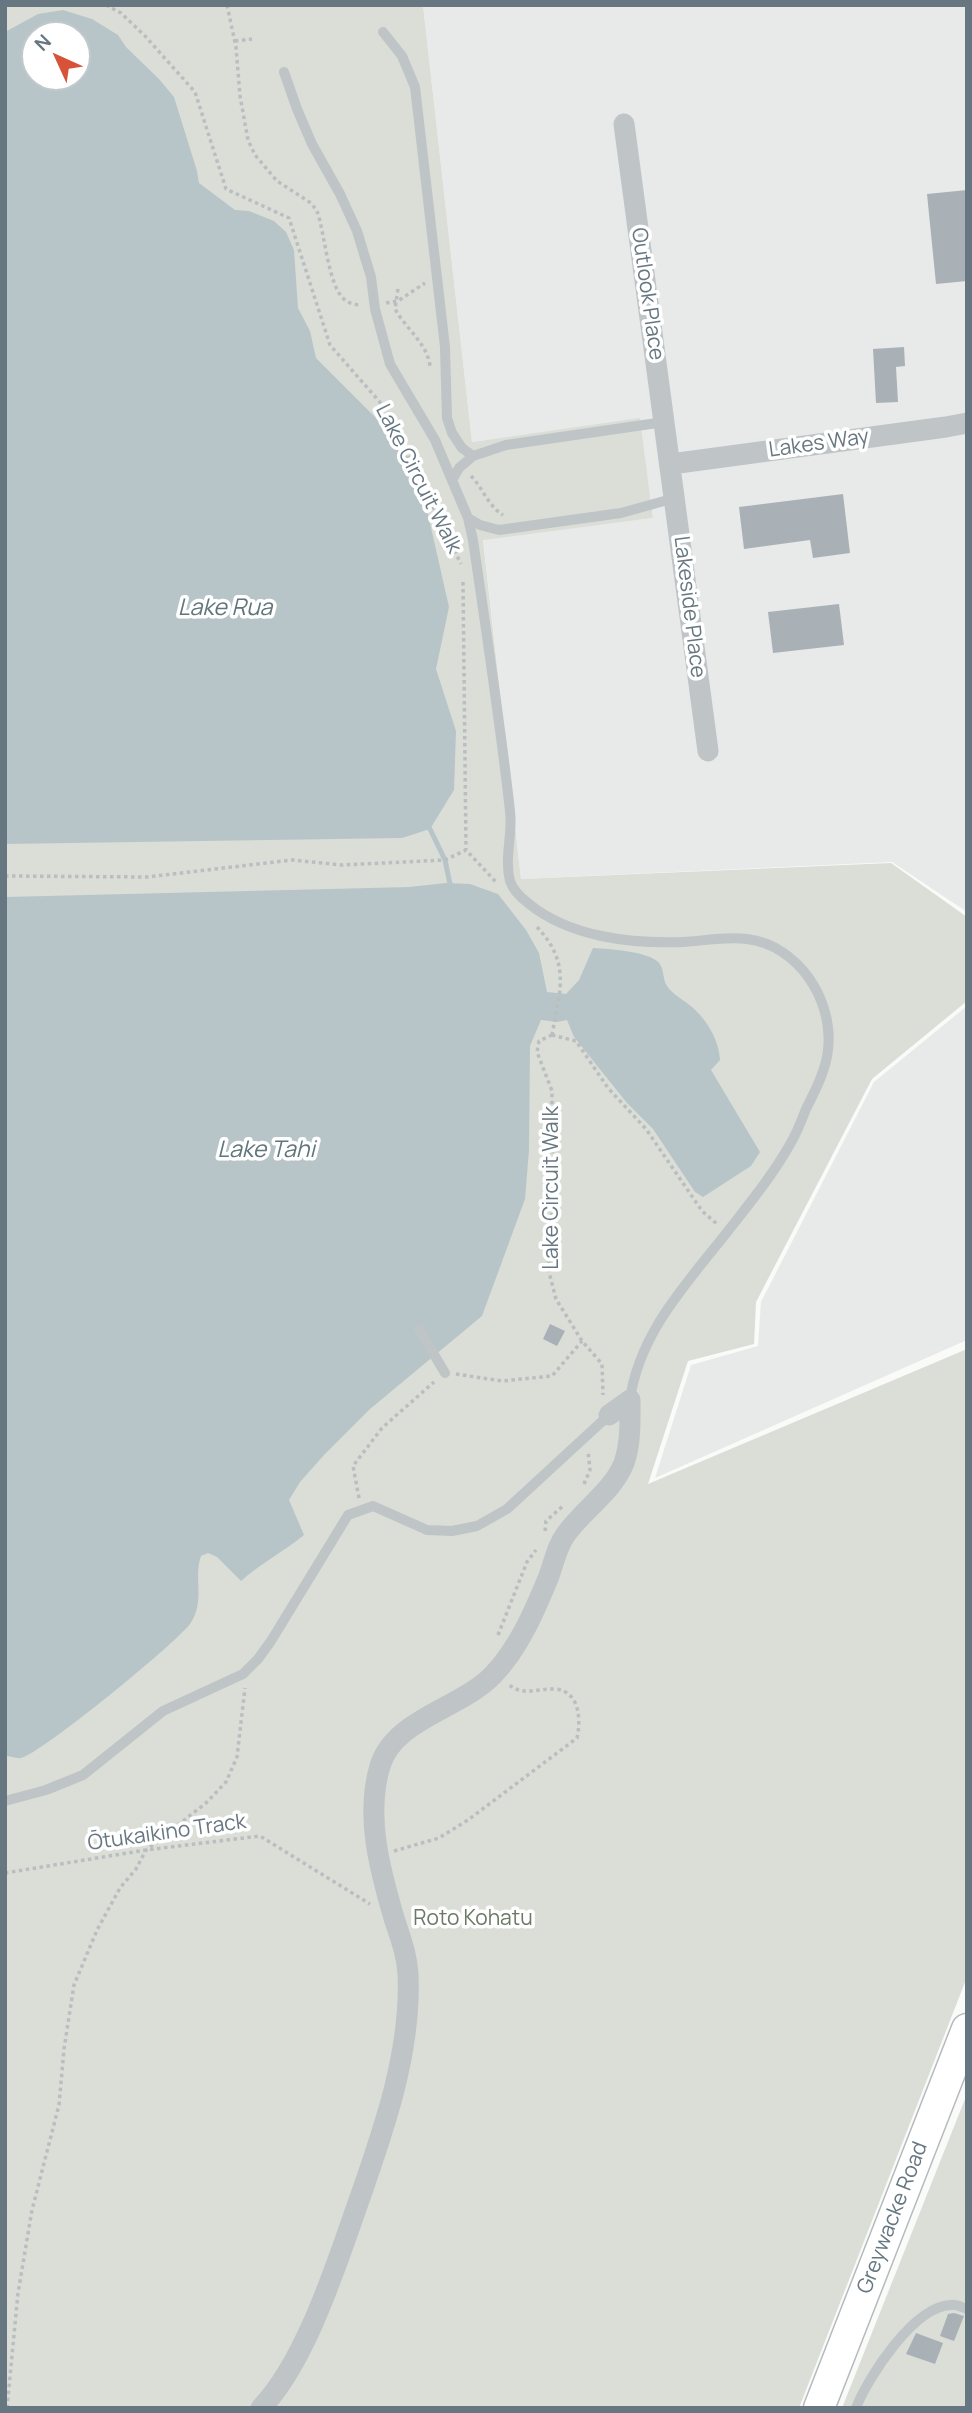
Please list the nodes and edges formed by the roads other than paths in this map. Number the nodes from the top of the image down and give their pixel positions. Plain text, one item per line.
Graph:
1 (383, 32) dead end
2 (284, 72) dead end
3 (624, 124) dead end
4 (664, 422) junction
5 (967, 423) edge
6 (473, 456) junction
7 (671, 464) junction
8 (452, 480) junction
9 (675, 498) junction
10 (468, 518) junction
11 (708, 751) dead end
12 (419, 1329) dead end
13 (445, 1373) road end
14 (630, 1400) junction
15 (609, 1415) joint
16 (5, 1801) edge
17 (967, 2029) edge
18 (967, 2309) edge
19 (261, 2408) edge
20 (819, 2408) edge
21 (856, 2408) edge

1 - 6 lane
2 - 8 lane
3 - 4 street, Outlook Place
4 - 6 lane
4 - 7 street, Outlook Place
5 - 7 street, Lakes Way
6 - 8 lane
7 - 9 street, Lakeside Place
8 - 10 lane
9 - 10 lane
9 - 11 street, Lakeside Place
10 - 14 lane
12 - 13 lane
14 - 15 street
14 - 19 street
15 - 16 lane
17 - 20 street, Greywacke Road
18 - 21 lane

